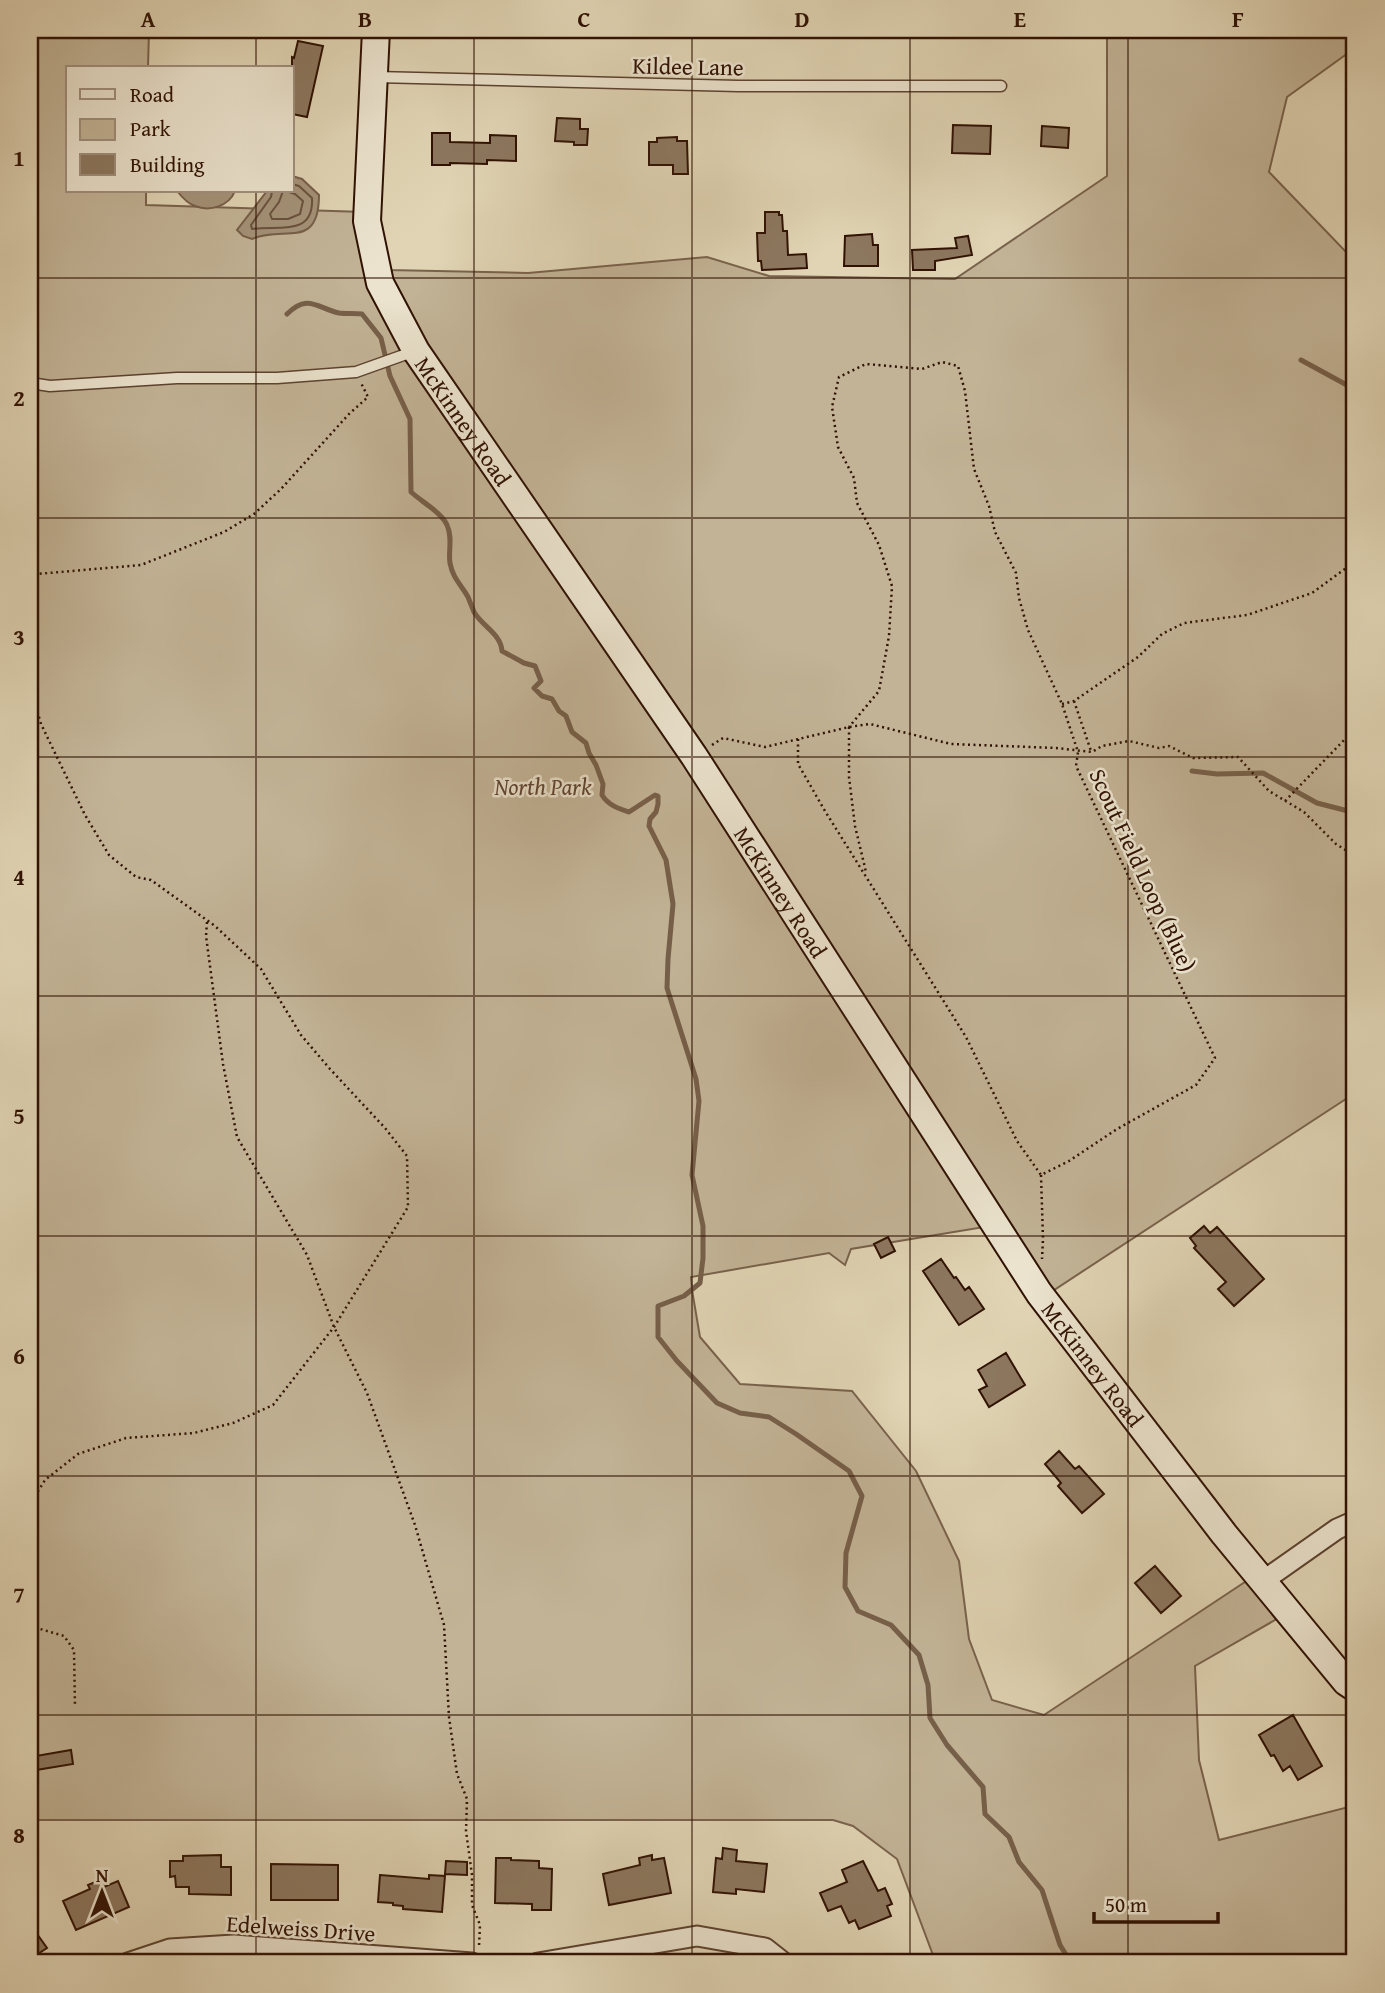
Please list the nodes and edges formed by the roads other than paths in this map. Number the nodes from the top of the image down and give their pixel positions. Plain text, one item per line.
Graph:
1 (376, 30) edge
2 (374, 77) junction
3 (1001, 86) dead end
4 (407, 355) junction
5 (30, 383) edge
6 (1355, 1521) edge
7 (1263, 1581) junction
8 (1355, 1688) edge
9 (475, 1956) edge
10 (128, 1963) edge
11 (538, 1963) edge
12 (784, 1963) edge

1 - 2 street, McKinney Road
2 - 3 lane, Kildee Lane
2 - 4 street, McKinney Road
4 - 5 lane
4 - 7 street, McKinney Road
6 - 7 street
7 - 8 street, McKinney Road
9 - 10 street, Edelweiss Drive
11 - 12 street

